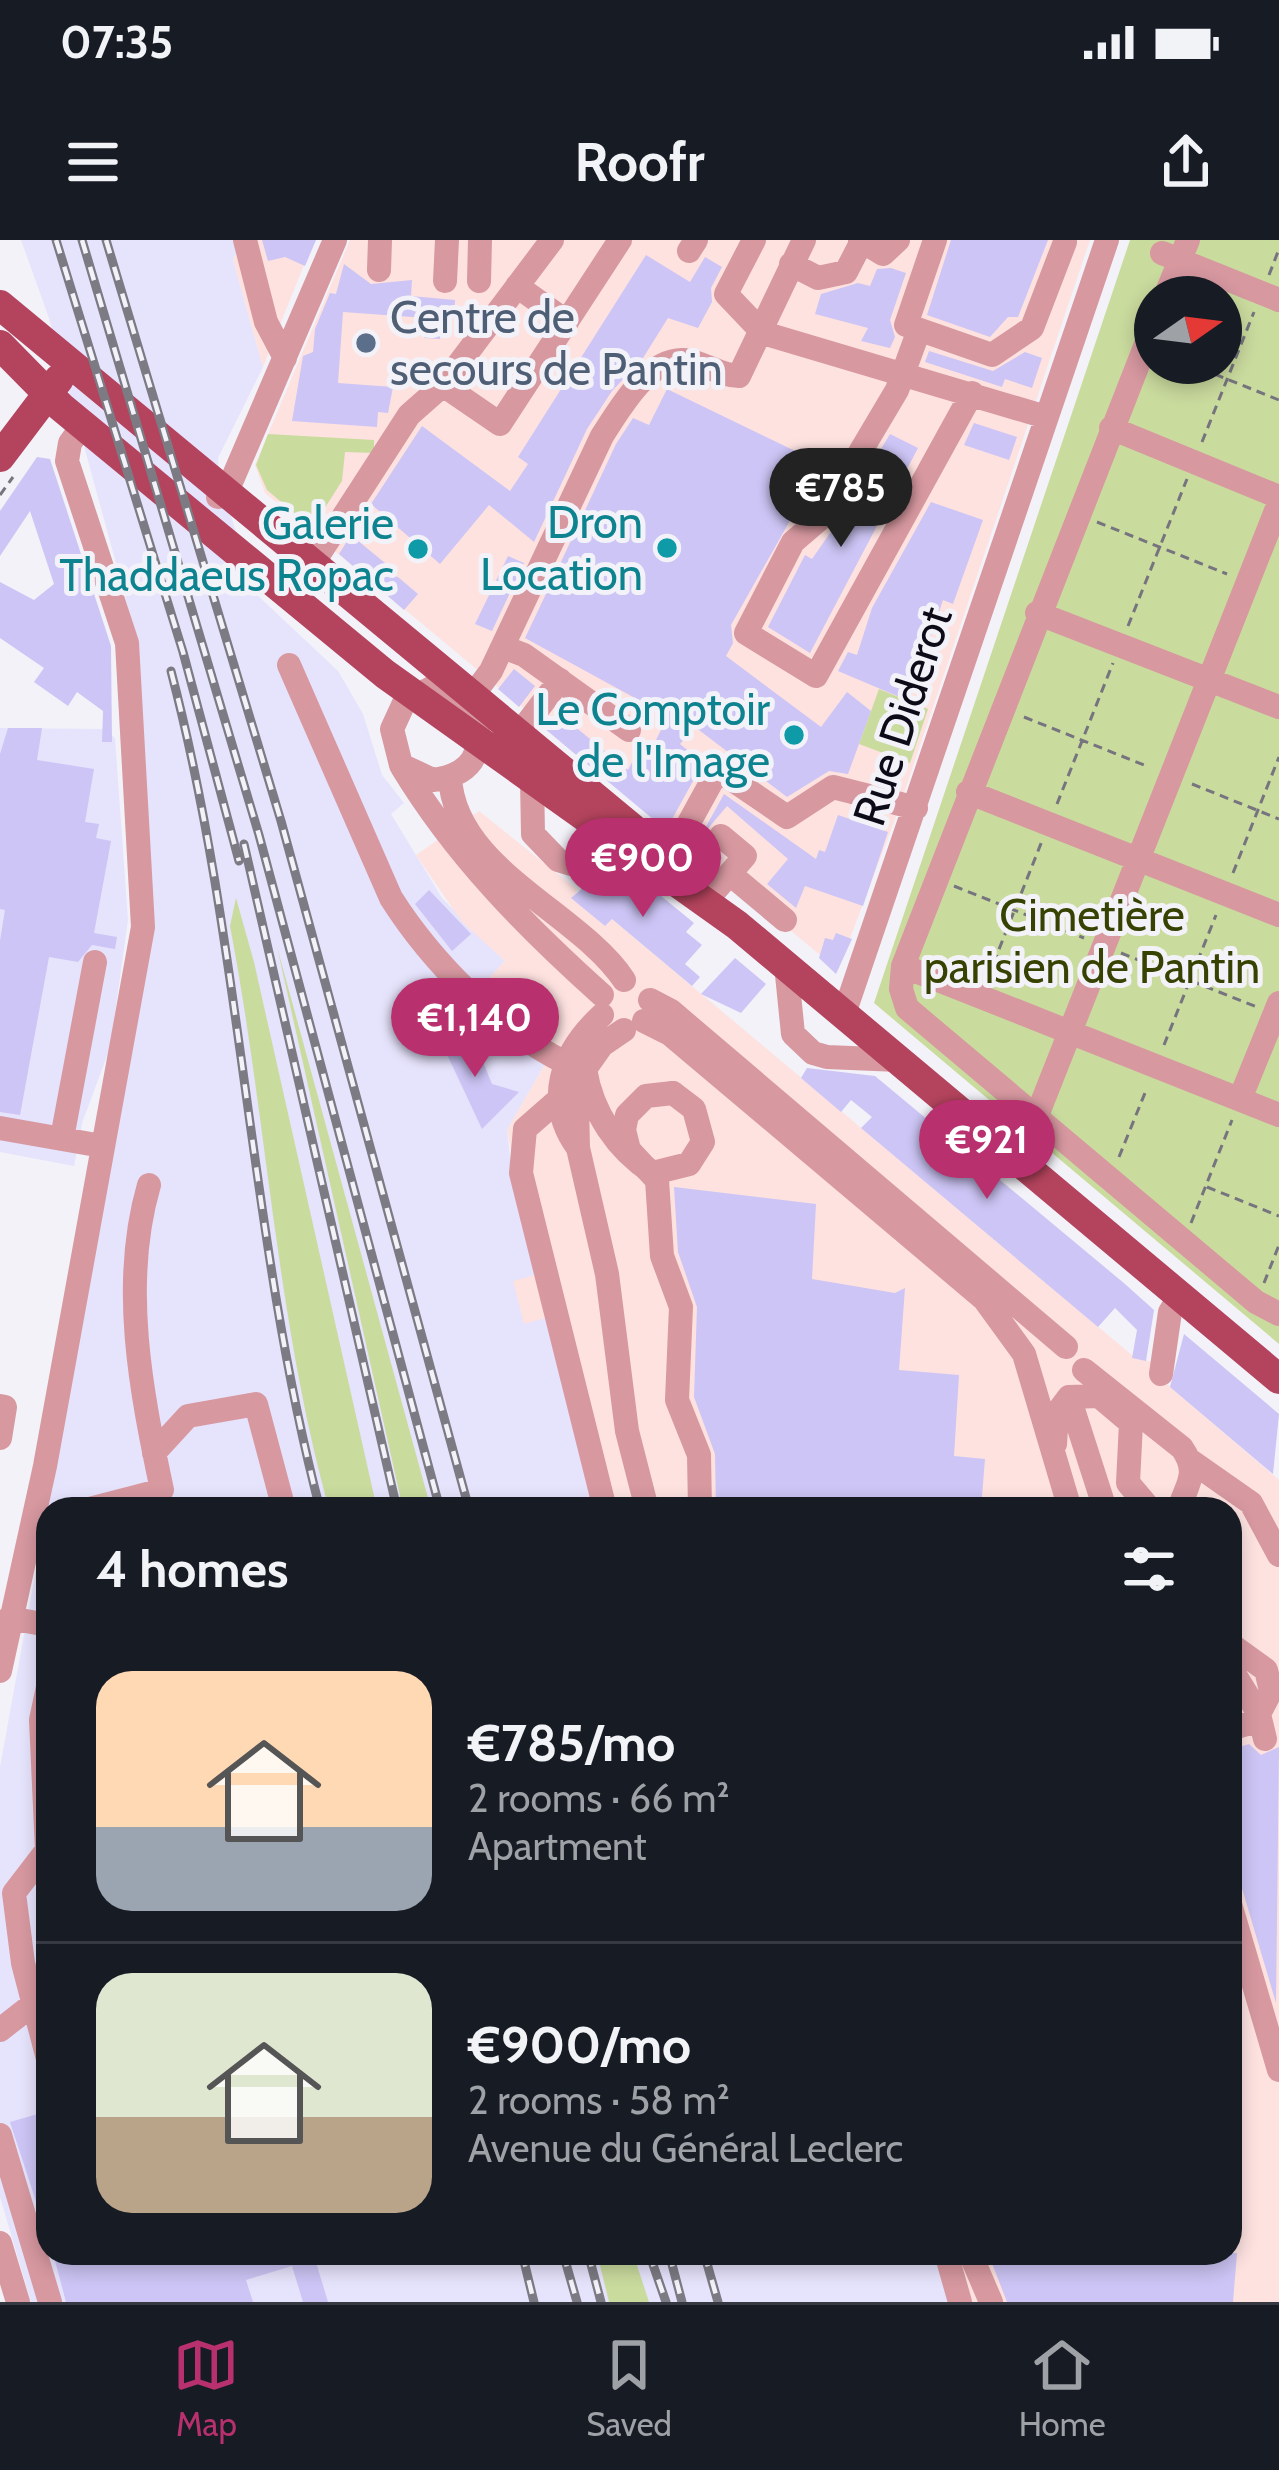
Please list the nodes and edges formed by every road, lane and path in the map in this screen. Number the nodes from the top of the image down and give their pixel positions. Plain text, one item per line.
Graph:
1 (245, 240) edge
2 (335, 240) edge
3 (380, 240) edge
4 (447, 240) edge
5 (481, 240) edge
6 (552, 240) edge
7 (620, 240) edge
8 (754, 240) edge
9 (804, 240) edge
10 (898, 240) edge
11 (935, 240) edge
12 (861, 241) edge
13 (1064, 241) edge
14 (1279, 249) edge
15 (1104, 251) edge
16 (1177, 251) edge
17 (791, 263) junction
18 (379, 270) dead end
19 (445, 281) dead end
20 (479, 281) dead end
21 (518, 286) junction
22 (1270, 297) edge
23 (0, 308) edge
24 (567, 322) junction
25 (919, 330) junction
26 (763, 333) junction
27 (0, 346) edge
28 (1242, 350) edge
29 (285, 358) junction
30 (1134, 372) edge
31 (904, 373) junction
32 (1225, 384) edge
33 (1239, 384) edge
34 (443, 385) junction
35 (972, 393) junction
36 (1279, 400) edge
37 (60, 409) junction
38 (1046, 417) junction
39 (1111, 428) junction
40 (0, 457) edge
41 (1194, 462) junction
42 (0, 483) edge
43 (222, 495) junction
44 (1279, 500) edge
45 (1076, 513) junction
46 (1160, 547) junction
47 (312, 565) junction
48 (1247, 582) junction
49 (1037, 613) junction
50 (408, 643) junction
51 (1121, 644) junction
52 (503, 647) junction
53 (289, 665) dead end
54 (1208, 677) junction
55 (560, 680) junction
56 (417, 693) junction
57 (1279, 707) edge
58 (1000, 708) junction
59 (490, 723) junction
60 (629, 730) dead end
61 (1082, 740) junction
62 (1279, 758) edge
63 (401, 765) junction
64 (1170, 775) junction
65 (450, 777) junction
66 (532, 779) junction
67 (968, 792) junction
68 (916, 808) junction
69 (1258, 811) junction
70 (1279, 819) edge
71 (1049, 824) junction
72 (721, 836) dead end
73 (626, 847) junction
74 (1137, 859) junction
75 (669, 860) junction
76 (722, 884) junction
77 (1225, 893) junction
78 (1279, 915) edge
79 (784, 920) dead end
80 (737, 925) junction
81 (95, 962) dead end
82 (786, 965) junction
83 (903, 966) junction
84 (624, 980) junction
85 (980, 996) junction
86 (1279, 1003) edge
87 (602, 1005) junction
88 (844, 1014) junction
89 (639, 1017) junction
90 (1070, 1031) junction
91 (898, 1060) junction
92 (1156, 1064) junction
93 (575, 1066) junction
94 (1240, 1099) junction
95 (557, 1101) junction
96 (1279, 1115) edge
97 (1036, 1118) junction
98 (0, 1128) edge
99 (62, 1138) junction
100 (102, 1146) junction
101 (578, 1148) junction
102 (648, 1169) edge
103 (648, 1169) edge
104 (648, 1169) edge
105 (648, 1169) edge
106 (1110, 1180) junction
107 (149, 1185) dead end
108 (1205, 1186) junction
109 (1279, 1216) edge
110 (1183, 1241) junction
111 (1279, 1245) edge
112 (1180, 1296) junction
113 (1270, 1310) edge
114 (1066, 1347) junction
115 (1084, 1370) junction
116 (1162, 1374) dead end
117 (1279, 1379) edge
118 (1032, 1381) junction
119 (1069, 1396) junction
120 (0, 1406) edge
121 (0, 1438) edge
122 (1169, 1440) junction
123 (1133, 1446) junction
124 (154, 1453) junction
125 (1191, 1461) junction
126 (1056, 1465) junction
127 (38, 1497) edge
128 (165, 1497) edge
129 (281, 1497) edge
130 (602, 1497) edge
131 (644, 1497) edge
132 (700, 1497) edge
133 (1066, 1497) edge
134 (1101, 1497) edge
135 (1139, 1497) edge
136 (1185, 1497) edge
137 (36, 1504) edge
138 (1279, 1555) edge
139 (5, 1622) edge
140 (36, 1624) edge
141 (1242, 1653) edge
142 (0, 1671) edge
143 (1242, 1690) edge
144 (1275, 1693) edge
145 (1242, 1726) edge
146 (1262, 1727) junction
147 (36, 1866) edge
148 (1242, 1945) edge
149 (32, 2005) junction
150 (36, 2018) edge
151 (0, 2030) edge
152 (1279, 2070) edge
153 (0, 2134) edge
154 (0, 2243) edge
155 (36, 2255) edge
156 (39, 2265) edge
157 (936, 2265) edge
158 (949, 2265) edge
159 (975, 2265) edge
160 (18, 2302) edge
161 (50, 2302) edge
162 (946, 2302) edge
163 (960, 2302) edge
164 (991, 2302) edge

1 - 29 street
2 - 29 street
3 - 18 street
4 - 19 street
5 - 20 street
6 - 21 street
7 - 24 street
8 - 26 street
9 - 17 street
10 - 12 street
11 - 25 street
12 - 17 street
13 - 15 street
13 - 25 street
14 - 22 path
15 - 38 street, Rue Diderot
16 - 22 street
17 - 26 street
21 - 24 street
21 - 34 street
22 - 28 path
23 - 37 main road
23 - 43 main road
24 - 34 street
25 - 31 street
26 - 31 street
26 - 52 street
27 - 37 main road
29 - 43 street
30 - 39 street
31 - 35 street
31 - 35 street
32 - 41 path
33 - 36 path
34 - 47 street
35 - 38 street
37 - 40 main road
37 - 42 main road
37 - 43 main road
37 - 56 main road
37 - 100 street
38 - 68 street, Rue Diderot
39 - 41 street
39 - 45 street
41 - 44 street
41 - 46 path
43 - 47 main road
43 - 50 main road
44 - 48 street
45 - 46 path
45 - 49 street
46 - 48 path
46 - 51 path
47 - 50 main road
48 - 54 street
49 - 51 street
49 - 58 street
50 - 59 main road
51 - 54 street
51 - 61 path
52 - 55 street
52 - 59 street
53 - 93 street
54 - 57 street
54 - 64 street
55 - 59 street
55 - 60 street
56 - 59 main road
56 - 63 street
58 - 61 path
58 - 67 street
59 - 65 street
59 - 66 main road
59 - 75 main road
61 - 64 path
61 - 71 path
62 - 69 path
63 - 65 street
63 - 87 street
64 - 69 path
64 - 74 street
65 - 84 street
66 - 73 main road
66 - 73 street
67 - 71 street
67 - 83 street
68 - 75 street
68 - 88 street, Rue Diderot
69 - 70 path
69 - 77 path
71 - 74 street
71 - 85 path
72 - 76 street
73 - 80 main road
74 - 77 street
74 - 90 street
75 - 76 main road
76 - 79 street
76 - 80 main road
77 - 78 street
77 - 92 path
80 - 82 main road
81 - 99 street
82 - 88 main road
82 - 91 street
83 - 85 street
83 - 97 street
84 - 87 street
84 - 89 street
85 - 90 street
86 - 94 street
87 - 89 street
87 - 93 street
88 - 91 main road
89 - 93 street
89 - 114 street
89 - 118 street
90 - 92 street
90 - 97 street
91 - 112 main road
92 - 94 street
92 - 106 path
93 - 95 street
93 - 101 street
93 - 102 street, bridge
94 - 96 street
94 - 108 path
95 - 101 street
95 - 130 street
97 - 106 street
98 - 99 street
99 - 100 street
100 - 127 street
101 - 131 street
103 - 104 street, bridge
105 - 132 street, bridge
106 - 110 street
107 - 124 street
108 - 109 path
108 - 110 path
110 - 113 street
111 - 113 path
112 - 116 street
112 - 117 main road
114 - 115 street
114 - 118 street
115 - 119 street
115 - 122 street
118 - 119 street
118 - 126 street
119 - 123 street
119 - 126 street
119 - 134 street
120 - 121 street
122 - 123 street
122 - 125 street
123 - 135 street
124 - 128 street
124 - 129 street
125 - 136 street
125 - 138 street
126 - 133 street
137 - 139 street
139 - 140 street
139 - 142 street
141 - 144 street
143 - 146 street
144 - 146 street
145 - 146 street
147 - 149 street
148 - 152 street
149 - 150 street
149 - 151 street
153 - 155 street
154 - 160 street
156 - 161 street
157 - 162 street
158 - 163 street
159 - 164 street

